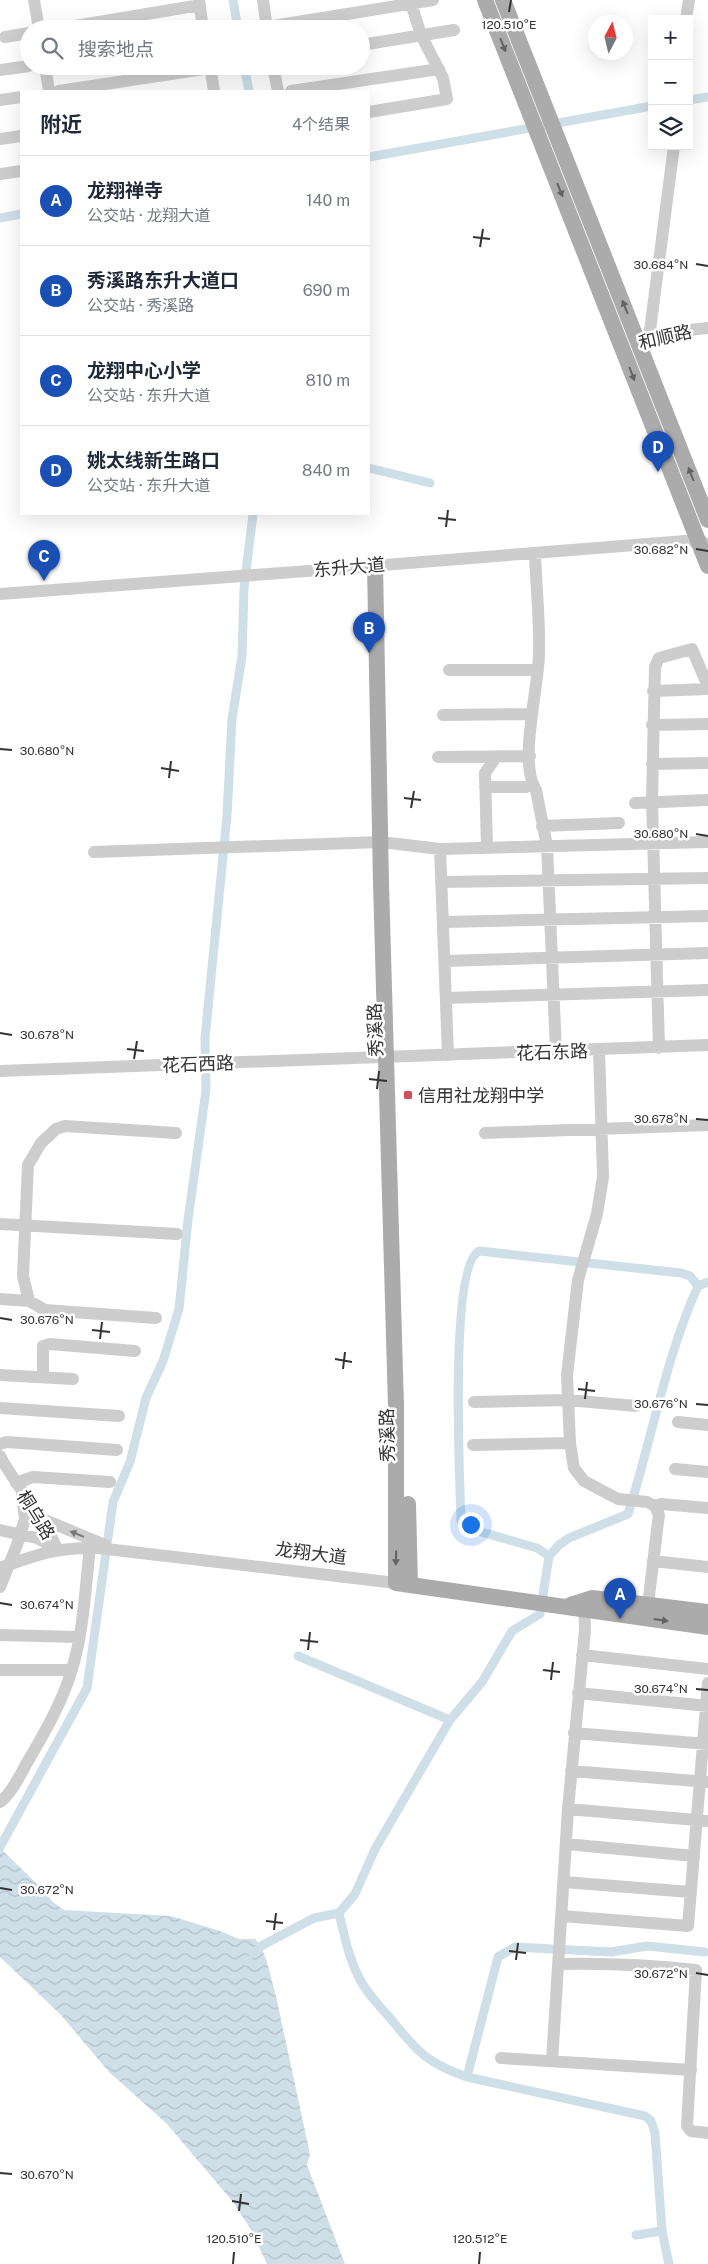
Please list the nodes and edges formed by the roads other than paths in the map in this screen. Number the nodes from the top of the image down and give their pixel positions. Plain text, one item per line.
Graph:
1 (34, 0) edge
2 (263, 0) edge
3 (432, 0) edge
4 (485, 0) edge
5 (503, 0) edge
6 (689, 0) edge
7 (411, 2) edge
8 (199, 3) edge
9 (687, 15) edge
10 (37, 20) edge
11 (106, 20) edge
12 (202, 20) edge
13 (266, 20) edge
14 (311, 20) edge
15 (454, 30) dead end
16 (20, 34) edge
17 (421, 35) junction
18 (5, 37) dead end
19 (370, 44) edge
20 (20, 67) edge
21 (439, 69) junction
22 (0, 70) edge
23 (46, 75) edge
24 (160, 75) edge
25 (211, 75) edge
26 (275, 75) edge
27 (49, 90) edge
28 (65, 90) edge
29 (214, 90) edge
30 (278, 90) edge
31 (298, 90) edge
32 (20, 97) edge
33 (0, 100) edge
34 (370, 112) edge
35 (20, 136) edge
36 (0, 140) edge
37 (673, 150) edge
38 (20, 171) edge
39 (0, 174) edge
40 (708, 328) edge
41 (644, 340) junction
42 (622, 348) junction
43 (708, 520) edge
44 (705, 540) edge
45 (535, 553) junction
46 (381, 564) junction
47 (708, 566) edge
48 (0, 594) edge
49 (449, 670) dead end
50 (538, 670) junction
51 (708, 687) edge
52 (653, 691) junction
53 (532, 714) junction
54 (443, 715) dead end
55 (708, 724) edge
56 (652, 725) junction
57 (530, 756) junction
58 (438, 757) dead end
59 (470, 757) junction
60 (496, 757) junction
61 (708, 763) edge
62 (652, 764) junction
63 (485, 773) junction
64 (532, 783) junction
65 (485, 787) junction
66 (708, 800) edge
67 (652, 802) junction
68 (635, 803) dead end
69 (619, 823) dead end
70 (542, 826) junction
71 (386, 842) junction
72 (708, 842) edge
73 (654, 843) junction
74 (547, 846) junction
75 (487, 848) junction
76 (440, 849) junction
77 (94, 852) dead end
78 (655, 878) junction
79 (708, 878) edge
80 (549, 880) junction
81 (441, 882) junction
82 (708, 916) edge
83 (656, 917) junction
84 (550, 920) junction
85 (443, 922) junction
86 (708, 953) edge
87 (657, 955) junction
88 (552, 958) junction
89 (445, 961) junction
90 (708, 990) edge
91 (658, 992) junction
92 (554, 995) junction
93 (446, 998) junction
94 (708, 1045) edge
95 (659, 1048) junction
96 (599, 1050) junction
97 (556, 1052) junction
98 (448, 1055) junction
99 (391, 1057) junction
100 (0, 1071) edge
101 (708, 1125) edge
102 (602, 1129) junction
103 (176, 1133) dead end
104 (485, 1133) dead end
105 (0, 1224) edge
106 (26, 1225) junction
107 (177, 1234) dead end
108 (0, 1299) edge
109 (29, 1301) junction
110 (156, 1318) dead end
111 (135, 1351) dead end
112 (0, 1374) edge
113 (43, 1378) junction
114 (73, 1379) dead end
115 (567, 1400) junction
116 (474, 1402) dead end
117 (636, 1406) dead end
118 (0, 1408) edge
119 (119, 1416) dead end
120 (678, 1422) dead end
121 (708, 1425) edge
122 (570, 1442) junction
123 (0, 1444) edge
124 (473, 1445) dead end
125 (118, 1450) dead end
126 (0, 1456) edge
127 (675, 1469) dead end
128 (708, 1472) edge
129 (110, 1482) dead end
130 (19, 1488) junction
131 (655, 1506) junction
132 (708, 1508) edge
133 (39, 1517) junction
134 (0, 1530) edge
135 (21, 1534) junction
136 (94, 1548) junction
137 (57, 1549) junction
138 (116, 1550) junction
139 (653, 1561) junction
140 (2, 1564) edge
141 (708, 1567) edge
142 (403, 1584) junction
143 (0, 1587) edge
144 (584, 1605) junction
145 (648, 1605) junction
146 (708, 1612) edge
147 (708, 1627) edge
148 (0, 1634) edge
149 (79, 1637) junction
150 (582, 1655) junction
151 (708, 1669) edge
152 (0, 1670) edge
153 (72, 1670) junction
154 (708, 1683) edge
155 (578, 1693) junction
156 (707, 1706) edge
157 (574, 1733) junction
158 (706, 1744) edge
159 (571, 1771) junction
160 (704, 1782) edge
161 (0, 1802) edge
162 (568, 1808) junction
163 (702, 1821) edge
164 (566, 1844) junction
165 (694, 1856) junction
166 (564, 1882) junction
167 (690, 1892) junction
168 (562, 1916) junction
169 (559, 1962) junction
170 (501, 2058) dead end
171 (552, 2061) junction
172 (691, 2070) junction
173 (708, 2133) edge

1 - 10 street
2 - 13 street
3 - 7 street
4 -> 42 main road
41 -> 5 main road
6 - 9 street
7 - 14 street
7 - 17 street
8 - 11 street
8 - 12 street
15 - 17 street
16 - 18 street
17 - 19 street
17 - 21 street
20 - 22 street
21 - 31 street
21 - 34 street
23 - 27 street
24 - 28 street
25 - 29 street
26 - 30 street
32 - 33 street
35 - 36 street
37 - 41 street
38 - 39 street
40 - 41 street, 和顺路
41 - 42 street, 和顺路
43 -> 41 main road
42 -> 44 main road
44 - 45 street, 东升大道
44 - 47 main road
45 - 46 street, 东升大道
45 - 50 street
46 - 48 street, 东升大道
46 - 71 main road, 秀溪路
49 - 50 street
50 - 53 street
51 - 52 street
51 - 52 street
52 - 56 street
53 - 54 street
53 - 57 street
55 - 56 street
56 - 62 street
57 - 60 street
57 - 64 street
58 - 59 street
59 - 60 street
59 - 63 street
60 - 63 street
61 - 62 street
62 - 67 street
63 - 65 street
64 - 65 street
64 - 70 street
65 - 75 street
66 - 67 street
67 - 68 street
67 - 73 street
69 - 70 street
70 - 74 street
71 - 76 street
71 - 77 street
71 - 99 main road, 秀溪路
72 - 73 street
73 - 74 street
73 - 78 street
74 - 75 street
74 - 80 street
75 - 76 street
76 - 81 street
78 - 79 street
78 - 80 street
78 - 83 street
80 - 81 street
80 - 84 street
81 - 85 street
82 - 83 street
83 - 84 street
83 - 87 street
84 - 85 street
84 - 88 street
85 - 89 street
86 - 87 street
87 - 88 street
87 - 91 street
88 - 89 street
88 - 92 street
89 - 93 street
90 - 91 street
91 - 92 street
91 - 95 street
92 - 93 street
92 - 97 street
93 - 98 street
94 - 95 street, 花石东路
95 - 96 street, 花石东路
96 - 97 street, 花石东路
96 - 102 street
97 - 98 street, 花石东路
98 - 99 street, 花石东路
99 - 100 street, 花石西路
99 - 142 main road, 秀溪路
101 - 102 street
102 - 104 street
102 - 115 street
103 - 106 street
105 - 106 street
106 - 107 street
106 - 109 street
108 - 109 street
109 - 110 street
111 - 113 street
112 - 113 street
113 - 114 street
115 - 116 street
115 - 117 street
115 - 122 street
118 - 119 street
120 - 121 street
122 - 124 street
122 - 131 street
123 - 125 street
126 - 130 street, 桐乌路
127 - 128 street
129 - 130 street
130 - 133 street, 桐乌路
130 - 135 street
131 - 132 street
131 - 139 street
133 - 137 street, 桐乌路
138 -> 133 street
134 - 135 street
135 - 137 street
135 - 140 street
136 - 137 street, 龙翔大道
136 - 138 street, 龙翔大道
136 - 149 street
137 - 140 street
138 - 142 street, 龙翔大道
139 - 141 street
139 - 145 street
140 - 143 street
142 - 144 main road, 龙翔大道
144 - 145 main road, 龙翔大道
144 -> 147 main road, 龙翔大道
144 - 150 street
145 - 146 main road, 龙翔大道
148 - 149 street
149 - 153 street
150 - 151 street
150 - 155 street
152 - 153 street
153 - 161 street
154 - 156 street
155 - 156 street
155 - 157 street
156 - 158 street
157 - 158 street
157 - 159 street
158 - 160 street
159 - 160 street
159 - 162 street
160 - 163 street
162 - 163 street
162 - 164 street
163 - 165 street
164 - 165 street
164 - 166 street
165 - 167 street
166 - 167 street
166 - 168 street
167 - 168 street
168 - 169 street
169 - 171 street
169 - 172 street
170 - 171 street
171 - 172 street
172 - 173 street

